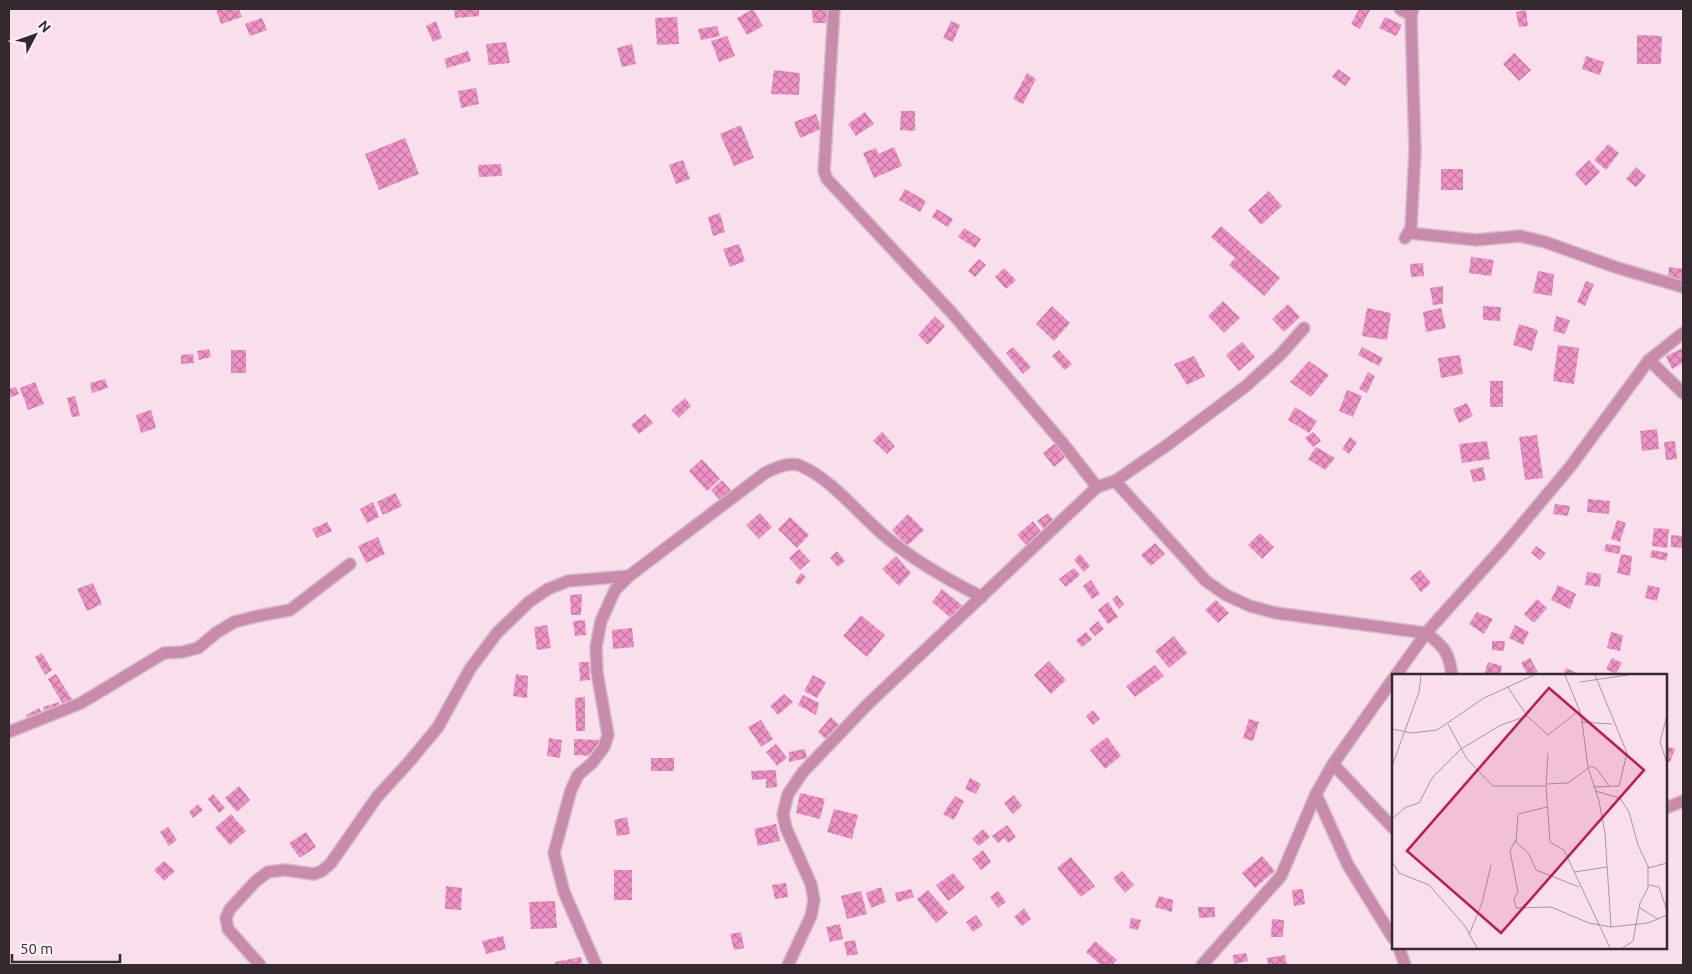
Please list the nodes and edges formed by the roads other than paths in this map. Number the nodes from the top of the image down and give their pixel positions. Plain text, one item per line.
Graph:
1 (834, 9) edge
2 (1400, 9) edge
3 (1412, 12) edge
4 (1683, 287) edge
5 (1304, 328) dead end
6 (1683, 333) edge
7 (1649, 360) junction
8 (1683, 394) edge
9 (1115, 481) junction
10 (1097, 487) junction
11 (350, 564) dead end
12 (629, 576) junction
13 (982, 597) junction
14 (1426, 633) junction
15 (1397, 674) edge
16 (1452, 674) edge
17 (1392, 680) edge
18 (9, 732) edge
19 (1333, 764) junction
20 (1316, 794) junction
21 (1683, 801) edge
22 (1667, 808) edge
23 (1392, 827) edge
24 (1392, 936) edge
25 (1399, 949) edge
26 (260, 965) edge
27 (596, 965) edge
28 (788, 965) edge
29 (1202, 965) edge
30 (1405, 965) edge

1 - 10 street
2 - 3 street
3 - 4 street
5 - 9 street
6 - 7 street
7 - 8 street
7 - 14 street
9 - 10 street
9 - 14 street
10 - 13 street
11 - 18 street
12 - 13 street
12 - 26 street
12 - 27 street
13 - 28 street
14 - 15 street
14 - 16 street
17 - 19 street
19 - 20 street
19 - 23 street
20 - 24 street
20 - 29 street
21 - 22 street
25 - 30 street

